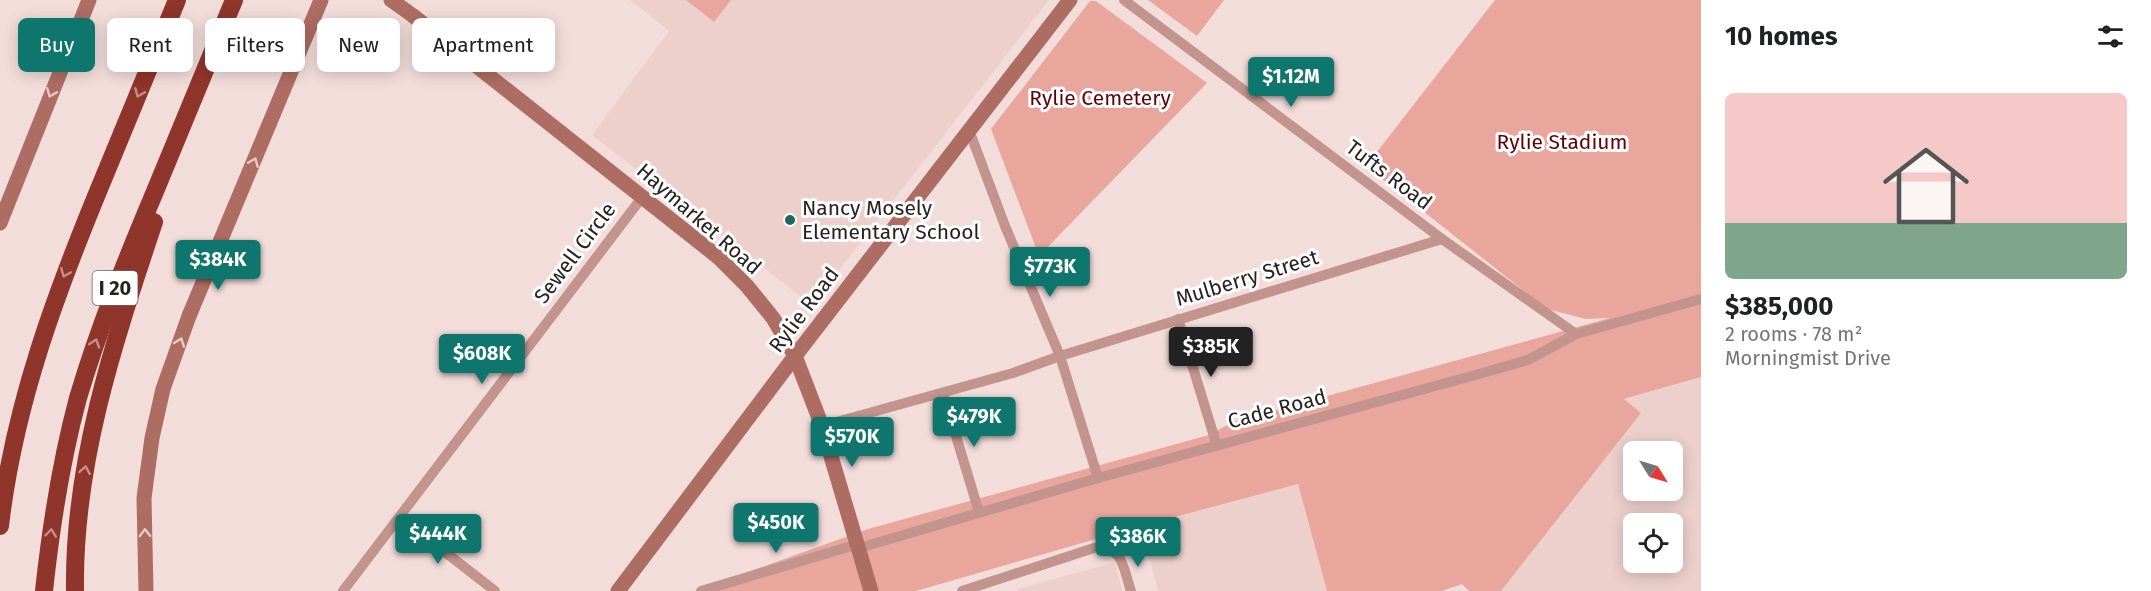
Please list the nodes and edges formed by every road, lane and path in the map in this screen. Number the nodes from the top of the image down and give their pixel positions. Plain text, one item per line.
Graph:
1 (89, 0) edge
2 (177, 0) edge
3 (234, 0) edge
4 (321, 0) edge
5 (391, 0) edge
6 (1070, 0) edge
7 (1124, 0) edge
8 (202, 78) junction
9 (969, 130) junction
10 (643, 196) junction
11 (0, 223) edge
12 (1442, 239) junction
13 (1701, 298) edge
14 (1178, 319) junction
15 (1576, 334) junction
16 (795, 356) junction
17 (1059, 356) junction
18 (943, 393) junction
19 (822, 426) junction
20 (1217, 446) junction
21 (1098, 478) junction
22 (2, 502) edge
23 (979, 512) junction
24 (400, 517) junction
25 (0, 526) edge
26 (858, 546) junction
27 (44, 591) edge
28 (75, 591) edge
29 (146, 591) edge
30 (343, 591) edge
31 (495, 591) edge
32 (618, 591) edge
33 (701, 591) edge
34 (871, 591) edge
35 (962, 591) edge
36 (1131, 591) edge

1 -> 11 street
2 -> 22 highway, I 20
3 - 8 highway, I 20
29 -> 4 street
5 - 10 street, Haymarket Road
6 - 9 street, Rylie Road
7 - 12 street, Tufts Road
27 -> 8 highway, I 20
28 -> 8 highway
9 - 16 street, Rylie Road
9 - 17 street
10 - 16 street, Haymarket Road
10 - 24 street, Sewell Circle
12 - 14 street, Mulberry Street
12 - 15 street, Tufts Road
13 - 15 street, Cade Road
14 - 17 street, Mulberry Street
14 - 20 street
15 - 20 street, Cade Road
16 - 19 street, Haymarket Road
16 - 32 street, Rylie Road
17 - 18 street, Mulberry Street
17 - 21 street
18 - 19 street, Mulberry Street
18 - 23 street
19 - 26 street, Haymarket Road
20 - 21 street, Cade Road
21 - 23 street, Cade Road
22 - 25 highway, I 20
23 - 26 street, Cade Road
24 - 30 street, Sewell Circle
24 - 31 street
26 - 33 street, Cade Road
26 - 34 street, Haymarket Road
35 - 36 street

